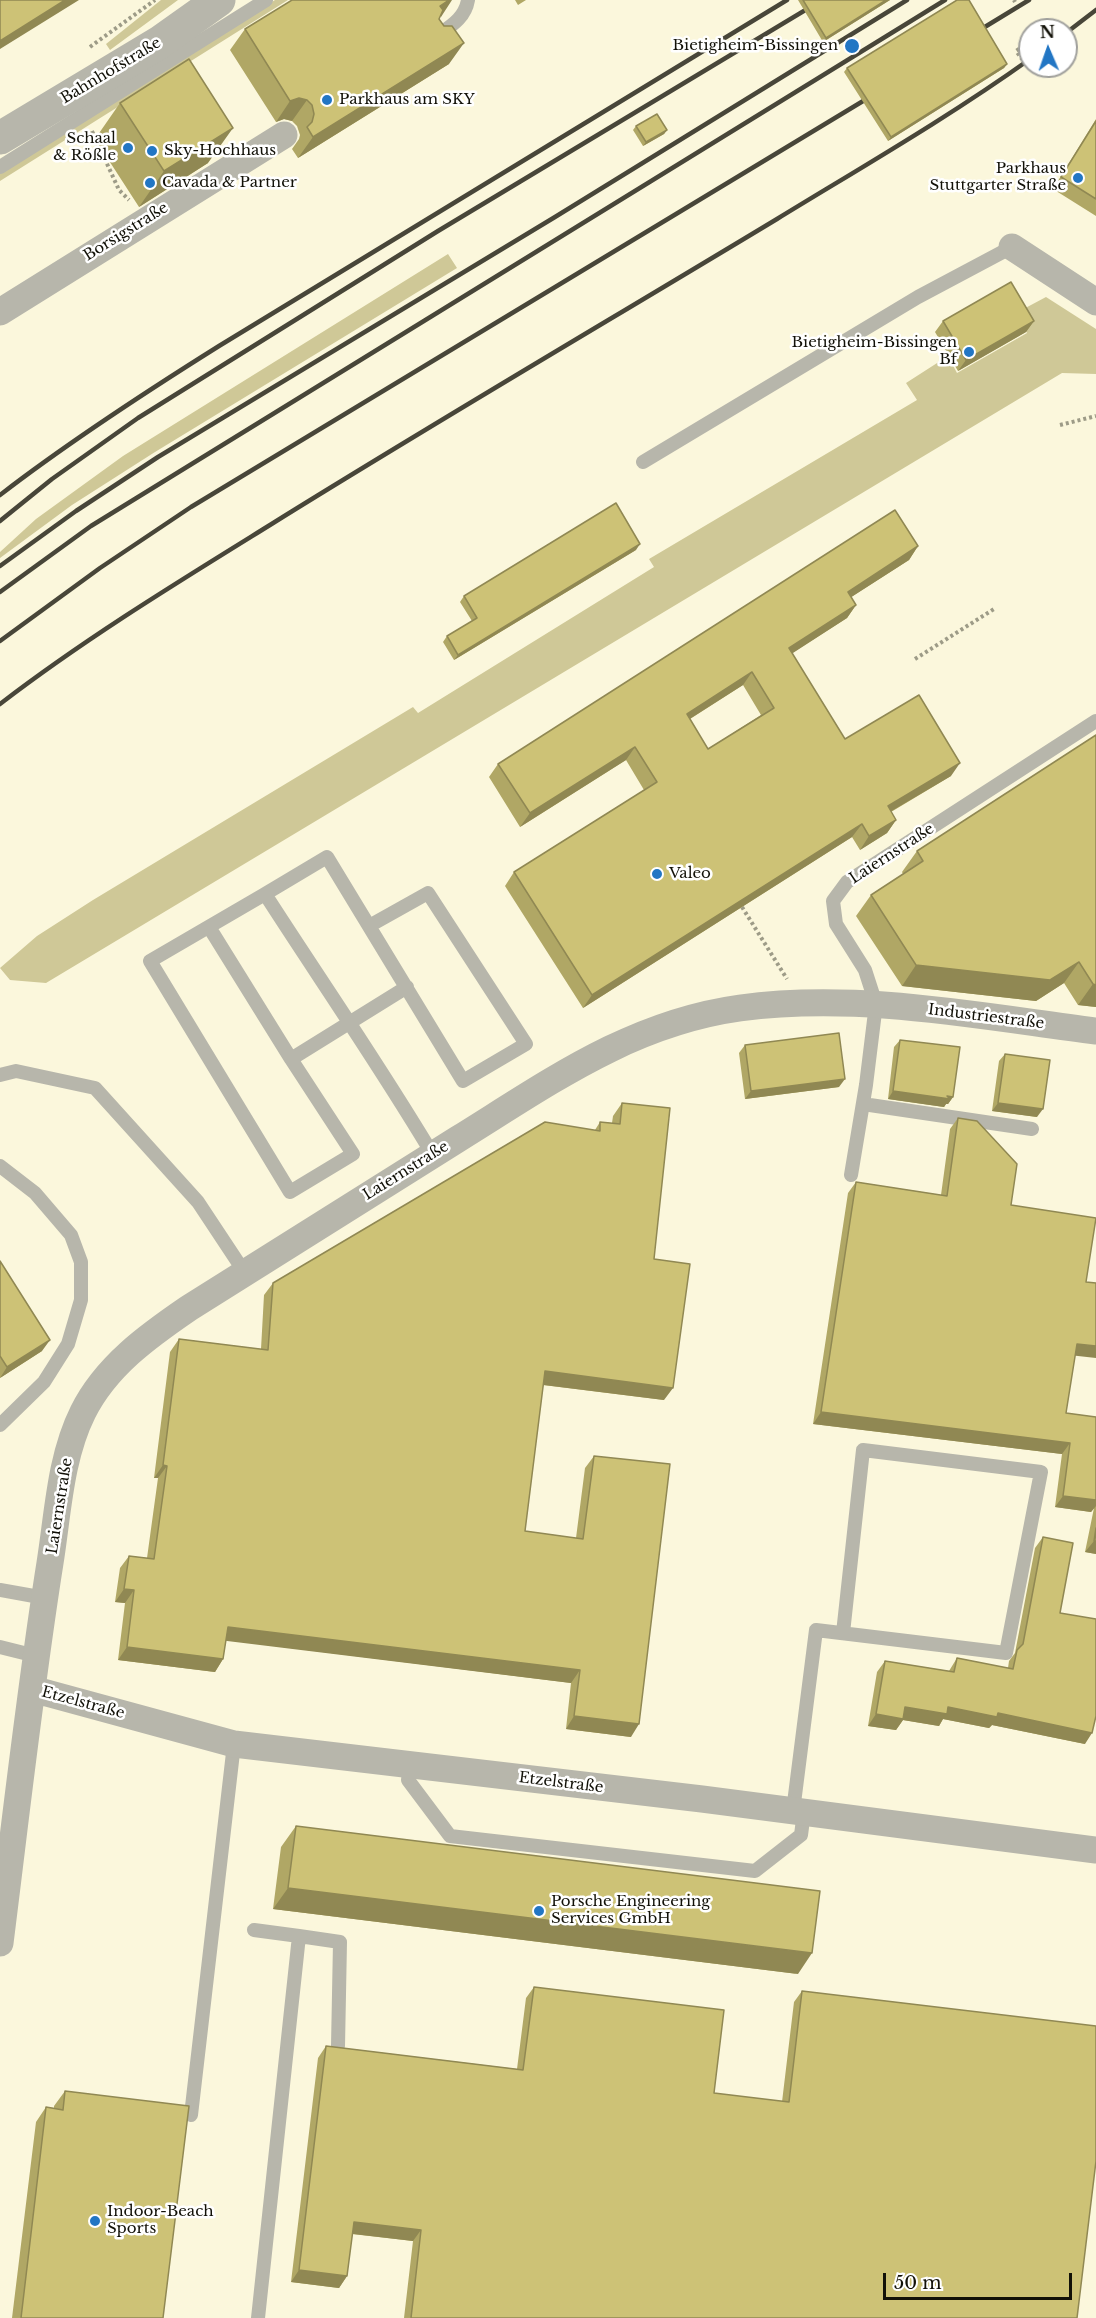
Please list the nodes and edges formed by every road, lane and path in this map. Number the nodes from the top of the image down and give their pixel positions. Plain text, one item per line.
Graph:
1 (155, 0) edge
2 (219, 0) edge
3 (266, 0) edge
4 (468, 0) edge
5 (433, 39) edge
6 (83, 52) dead end
7 (92, 130) dead end
8 (284, 135) dead end
9 (0, 138) edge
10 (0, 167) edge
11 (145, 221) junction
12 (1012, 247) joint
13 (1096, 302) edge
14 (0, 312) edge
15 (1096, 416) edge
16 (1060, 425) dead end
17 (643, 462) dead end
18 (994, 609) dead end
19 (915, 659) dead end
20 (1096, 722) edge
21 (265, 894) junction
22 (741, 907) edge
23 (369, 926) junction
24 (209, 927) junction
25 (407, 987) junction
26 (790, 1003) junction
27 (876, 1004) junction
28 (348, 1023) junction
29 (1096, 1031) edge
30 (291, 1059) junction
31 (0, 1075) edge
32 (863, 1104) junction
33 (1032, 1129) dead end
34 (433, 1155) junction
35 (0, 1166) edge
36 (851, 1175) dead end
37 (245, 1273) junction
38 (0, 1425) edge
39 (0, 1590) edge
40 (45, 1598) junction
41 (843, 1633) junction
42 (0, 1647) edge
43 (36, 1656) junction
44 (32, 1689) junction
45 (234, 1744) junction
46 (410, 1764) junction
47 (799, 1812) junction
48 (1096, 1850) edge
49 (254, 1930) dead end
50 (299, 1936) junction
51 (0, 1943) edge
52 (338, 2046) edge
53 (191, 2115) dead end
54 (258, 2318) edge

1 - 6 path
2 - 9 street, Bahnhofstraße
3 - 10 lane
4 - 5 lane
7 - 11 path
8 - 11 street, Borsigstraße
11 - 14 street, Borsigstraße
12 - 13 street
12 - 17 lane
15 - 16 path
18 - 19 path
20 - 27 lane, Laiernstraße
21 - 23 lane
21 - 24 lane
21 - 28 lane
22 - 26 path
23 - 25 lane
23 - 25 lane
24 - 30 lane
24 - 30 lane
25 - 28 lane
26 - 27 street, Laiernstraße
26 - 34 street, Laiernstraße
27 - 29 street, Industriestraße
27 - 32 lane
28 - 30 lane
28 - 34 lane
31 - 37 lane
32 - 33 lane
32 - 36 lane
34 - 37 street, Laiernstraße
35 - 38 lane
37 - 40 street, Laiernstraße
39 - 40 lane
40 - 43 street, Laiernstraße
41 - 41 lane
41 - 47 lane
42 - 43 lane
43 - 44 street, Laiernstraße
44 - 45 street, Etzelstraße
44 - 51 street, Laiernstraße
45 - 46 street, Etzelstraße
45 - 53 lane
46 - 47 street, Etzelstraße
46 - 47 lane
47 - 48 street, Etzelstraße
49 - 50 lane
50 - 52 lane
50 - 54 lane

